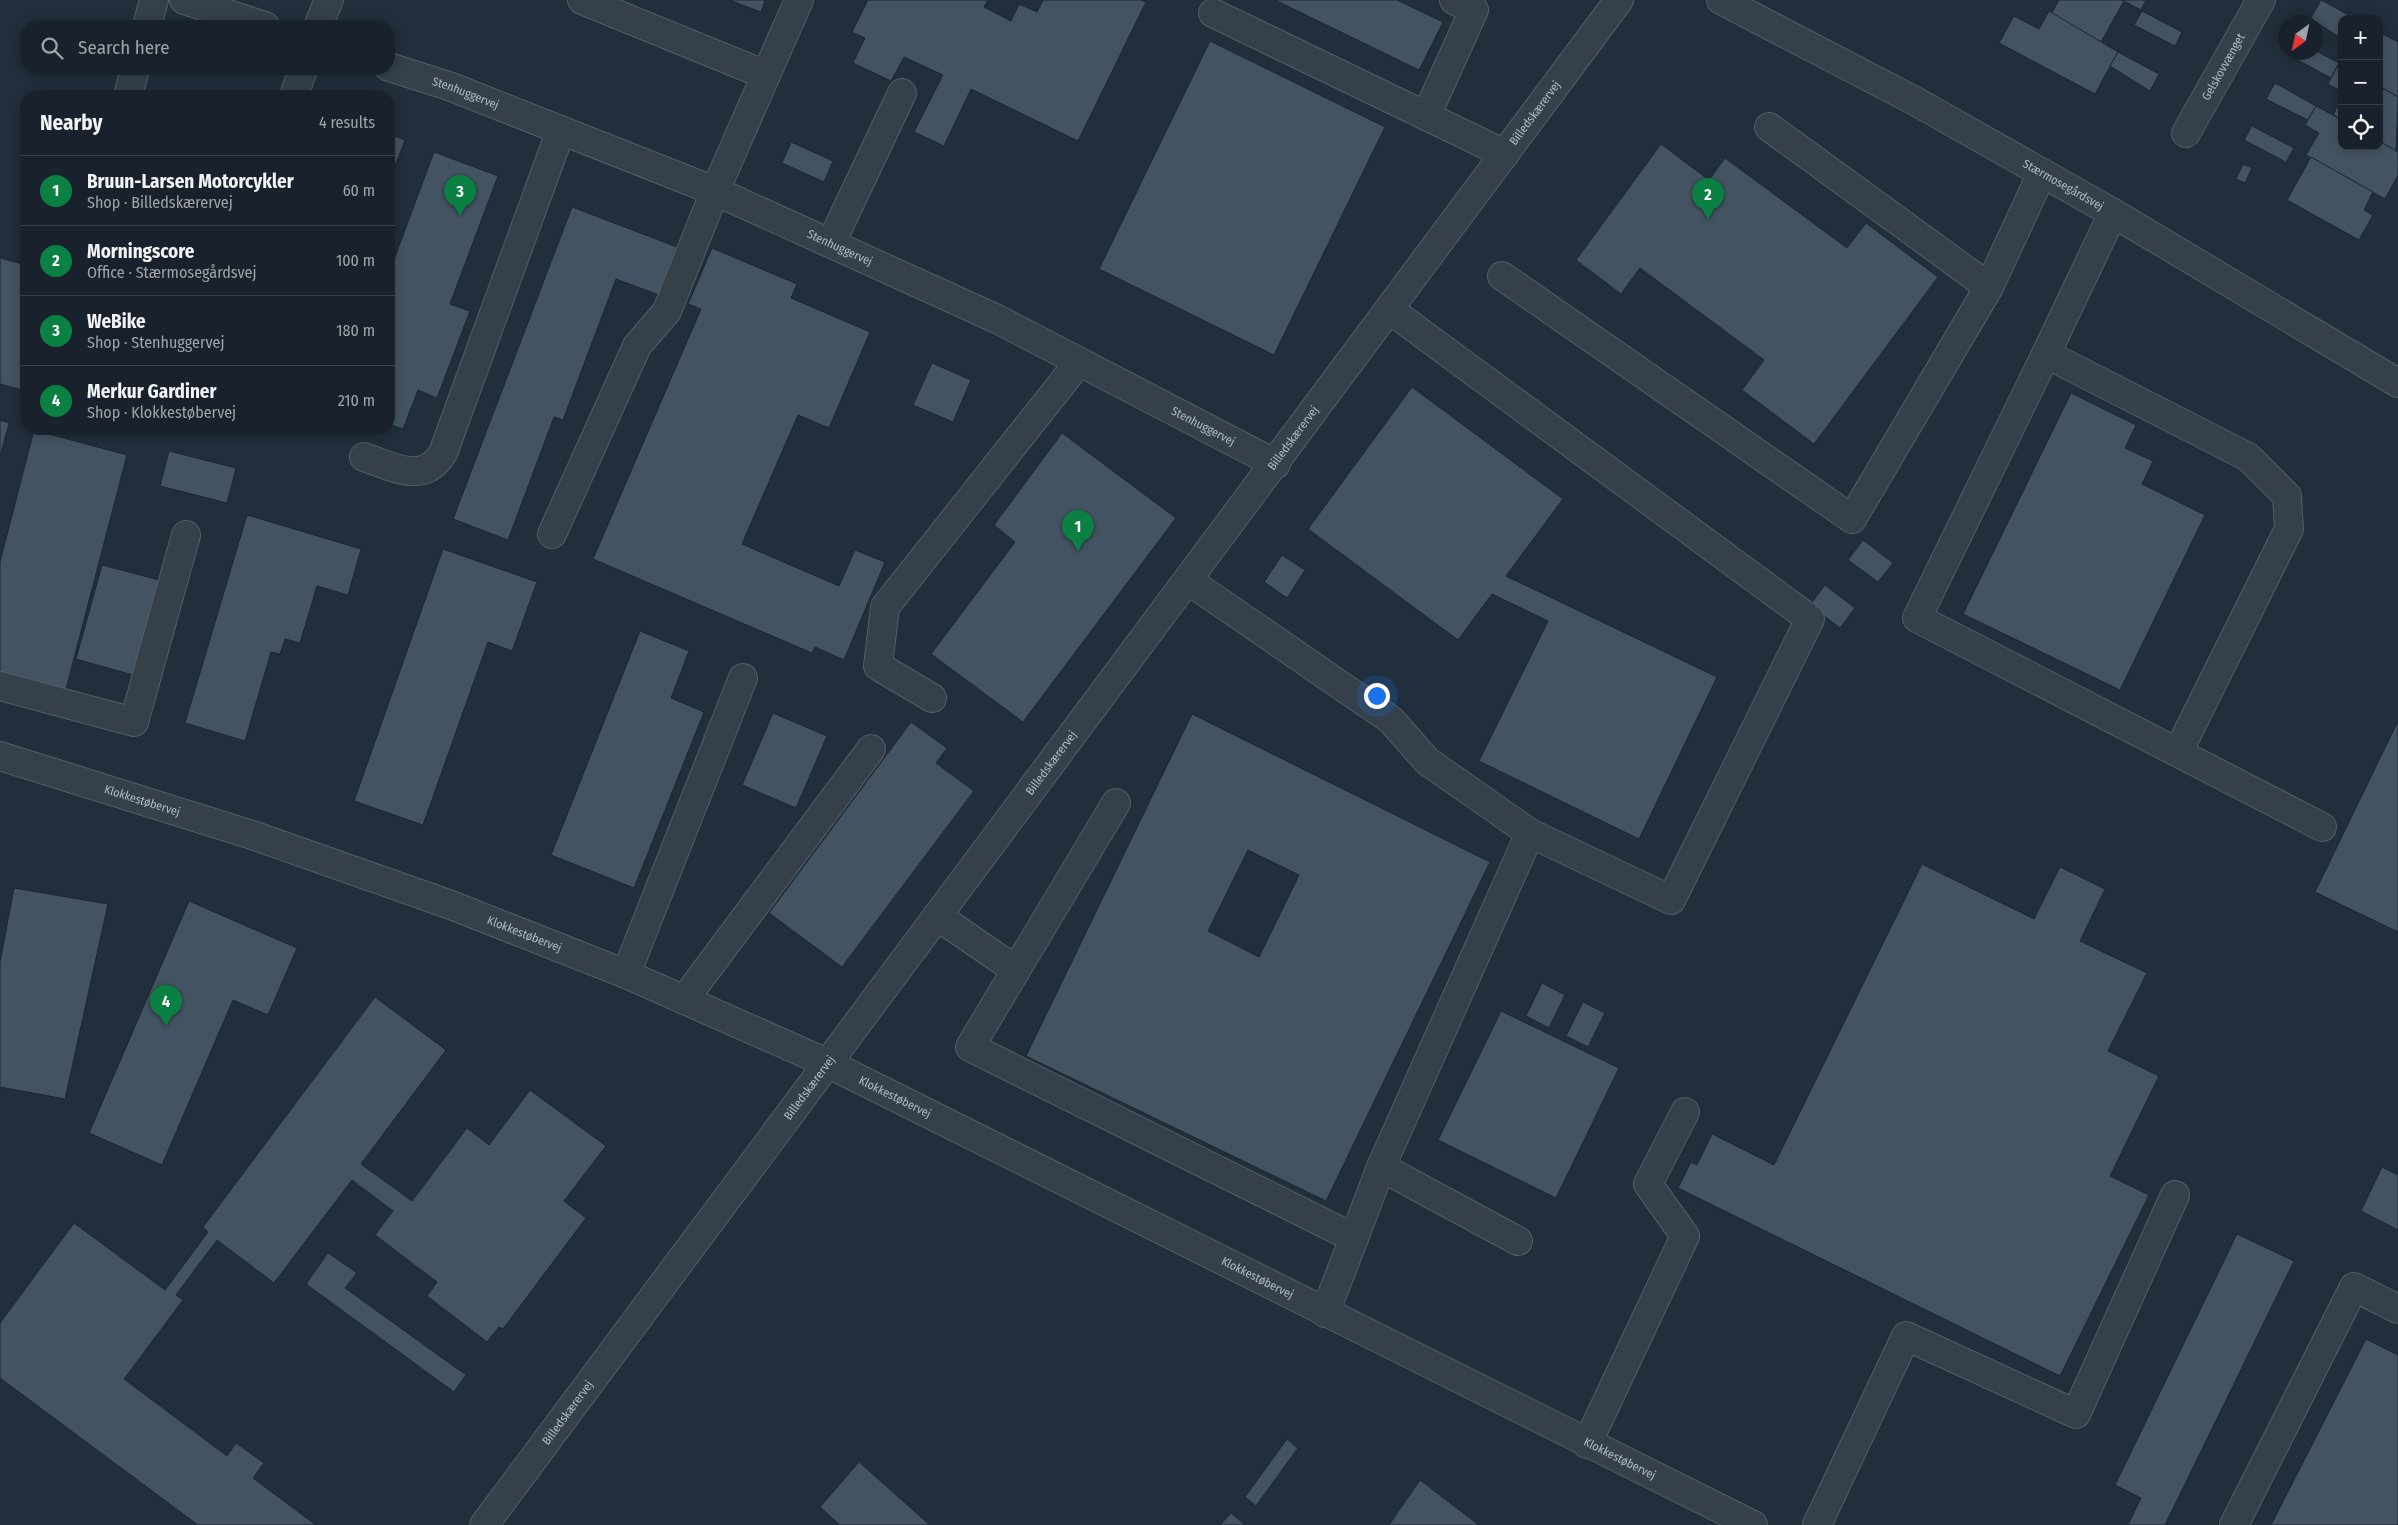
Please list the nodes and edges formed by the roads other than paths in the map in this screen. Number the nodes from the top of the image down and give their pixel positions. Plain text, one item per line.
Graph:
1 (154, 0) edge
2 (184, 0) edge
3 (329, 0) edge
4 (582, 0) edge
5 (799, 0) edge
6 (1454, 0) edge
7 (1619, 0) edge
8 (1721, 0) edge
9 (2261, 0) edge
10 (1213, 12) dead end
11 (149, 20) edge
12 (247, 20) edge
13 (321, 20) edge
14 (395, 69) edge
15 (133, 75) edge
16 (301, 75) edge
17 (766, 75) junction
18 (130, 90) edge
19 (296, 90) edge
20 (902, 94) dead end
21 (1426, 116) junction
22 (1769, 127) dead end
23 (561, 130) junction
24 (2186, 133) dead end
25 (1505, 154) junction
26 (2042, 173) junction
27 (715, 191) junction
28 (2113, 212) junction
29 (831, 243) junction
30 (1502, 276) dead end
31 (1988, 287) junction
32 (1390, 310) junction
33 (2046, 354) junction
34 (1079, 362) junction
35 (2398, 383) edge
36 (364, 457) dead end
37 (1276, 464) junction
38 (552, 534) dead end
39 (186, 535) dead end
40 (1189, 581) junction
41 (743, 678) dead end
42 (0, 686) edge
43 (932, 698) dead end
44 (871, 749) dead end
45 (2178, 752) junction
46 (0, 756) edge
47 (1116, 803) dead end
48 (2322, 827) dead end
49 (1530, 833) junction
50 (937, 916) junction
51 (1016, 970) junction
52 (626, 974) junction
53 (684, 1000) junction
54 (827, 1063) junction
55 (1685, 1112) dead end
56 (1381, 1167) junction
57 (2175, 1195) dead end
58 (1354, 1238) junction
59 (1518, 1241) dead end
60 (2398, 1308) edge
61 (1325, 1312) junction
62 (1587, 1444) junction
63 (484, 1525) edge
64 (1753, 1525) edge
65 (1817, 1525) edge
66 (2234, 1525) edge

1 - 11 street
2 - 12 street
3 - 13 street
4 - 17 street
5 - 17 street
6 - 21 street
7 - 25 street, Billedskærervej
8 - 26 street, Stærmosegårdsvej
9 - 24 street, Gelskovvænget
10 - 21 street
14 - 23 street, Stenhuggervej
15 - 18 street
16 - 19 street
17 - 27 street
20 - 29 street
21 - 25 street
22 - 31 street
23 - 27 street, Stenhuggervej
23 - 36 street
25 - 32 street, Billedskærervej
26 - 28 street, Stærmosegårdsvej
26 - 31 street
27 - 29 street, Stenhuggervej
27 - 38 street
28 - 33 street
28 - 35 street, Stærmosegårdsvej
29 - 34 street, Stenhuggervej
30 - 31 street
32 - 37 street, Billedskærervej
32 - 49 street
33 - 45 street
33 - 45 street
34 - 37 street, Stenhuggervej
34 - 43 street
37 - 40 street, Billedskærervej
39 - 42 street
40 - 49 street
40 - 50 street, Billedskærervej
41 - 52 street
44 - 53 street
45 - 48 street
46 - 52 street, Klokkestøbervej
47 - 51 street
49 - 56 street
50 - 51 street
50 - 54 street, Billedskærervej
51 - 58 street
52 - 53 street, Klokkestøbervej
53 - 54 street, Klokkestøbervej
54 - 61 street, Klokkestøbervej
54 - 63 street, Billedskærervej
55 - 62 street
56 - 58 street
56 - 59 street
57 - 65 street
58 - 61 street
60 - 66 street
61 - 62 street, Klokkestøbervej
62 - 64 street, Klokkestøbervej

